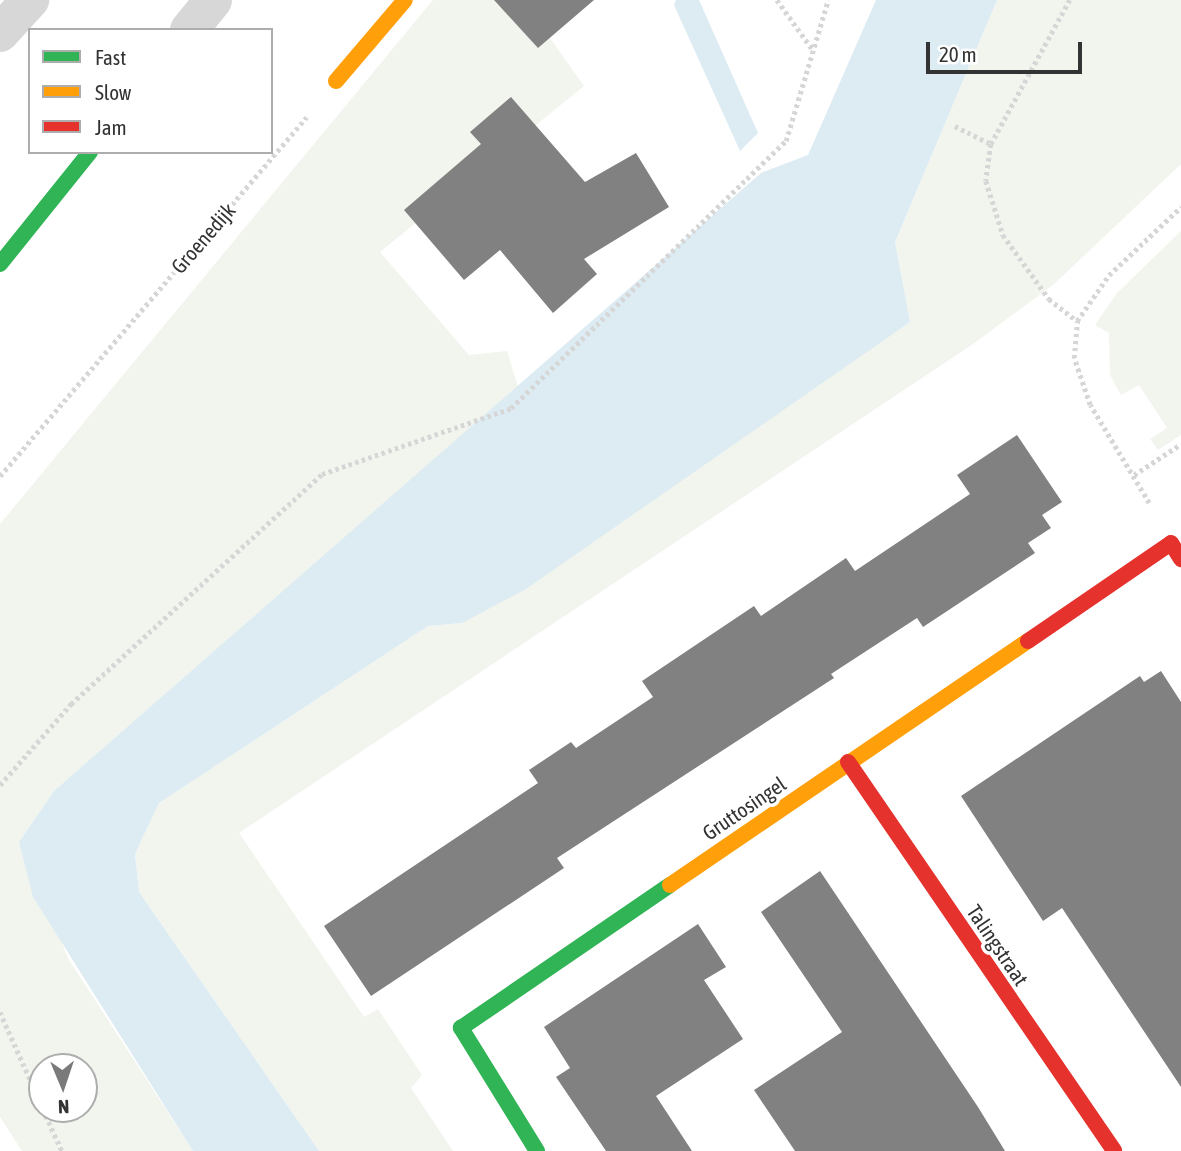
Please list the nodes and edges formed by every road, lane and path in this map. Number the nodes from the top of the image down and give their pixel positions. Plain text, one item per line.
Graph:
1 (30, 0) edge
2 (213, 0) edge
3 (405, 0) edge
4 (776, 0) edge
5 (828, 0) edge
6 (1070, 0) edge
7 (191, 28) edge
8 (0, 33) edge
9 (813, 50) junction
10 (336, 81) joint
11 (955, 126) dead end
12 (991, 144) junction
13 (88, 154) edge
14 (1181, 207) edge
15 (0, 264) edge
16 (1077, 321) junction
17 (1181, 444) edge
18 (1134, 475) junction
19 (0, 476) edge
20 (1171, 543) junction
21 (1181, 559) edge
22 (848, 762) junction
23 (0, 785) edge
24 (0, 1012) edge
25 (28, 1074) edge
26 (50, 1123) edge
27 (62, 1151) edge
28 (537, 1151) edge
29 (1114, 1151) edge

1 - 8 street
2 - 7 street
3 - 10 street
4 - 9 path
5 - 9 path
6 - 12 path
9 - 23 path
10 - 19 path, Groenedijk
11 - 12 path
12 - 16 path
13 - 15 street
14 - 16 path
16 - 18 path
17 - 18 path
18 - 20 path
20 - 21 street
20 - 22 street, Gruttosingel
22 - 28 street, Gruttosingel
22 - 29 street, Talingstraat
24 - 25 path
26 - 27 path

